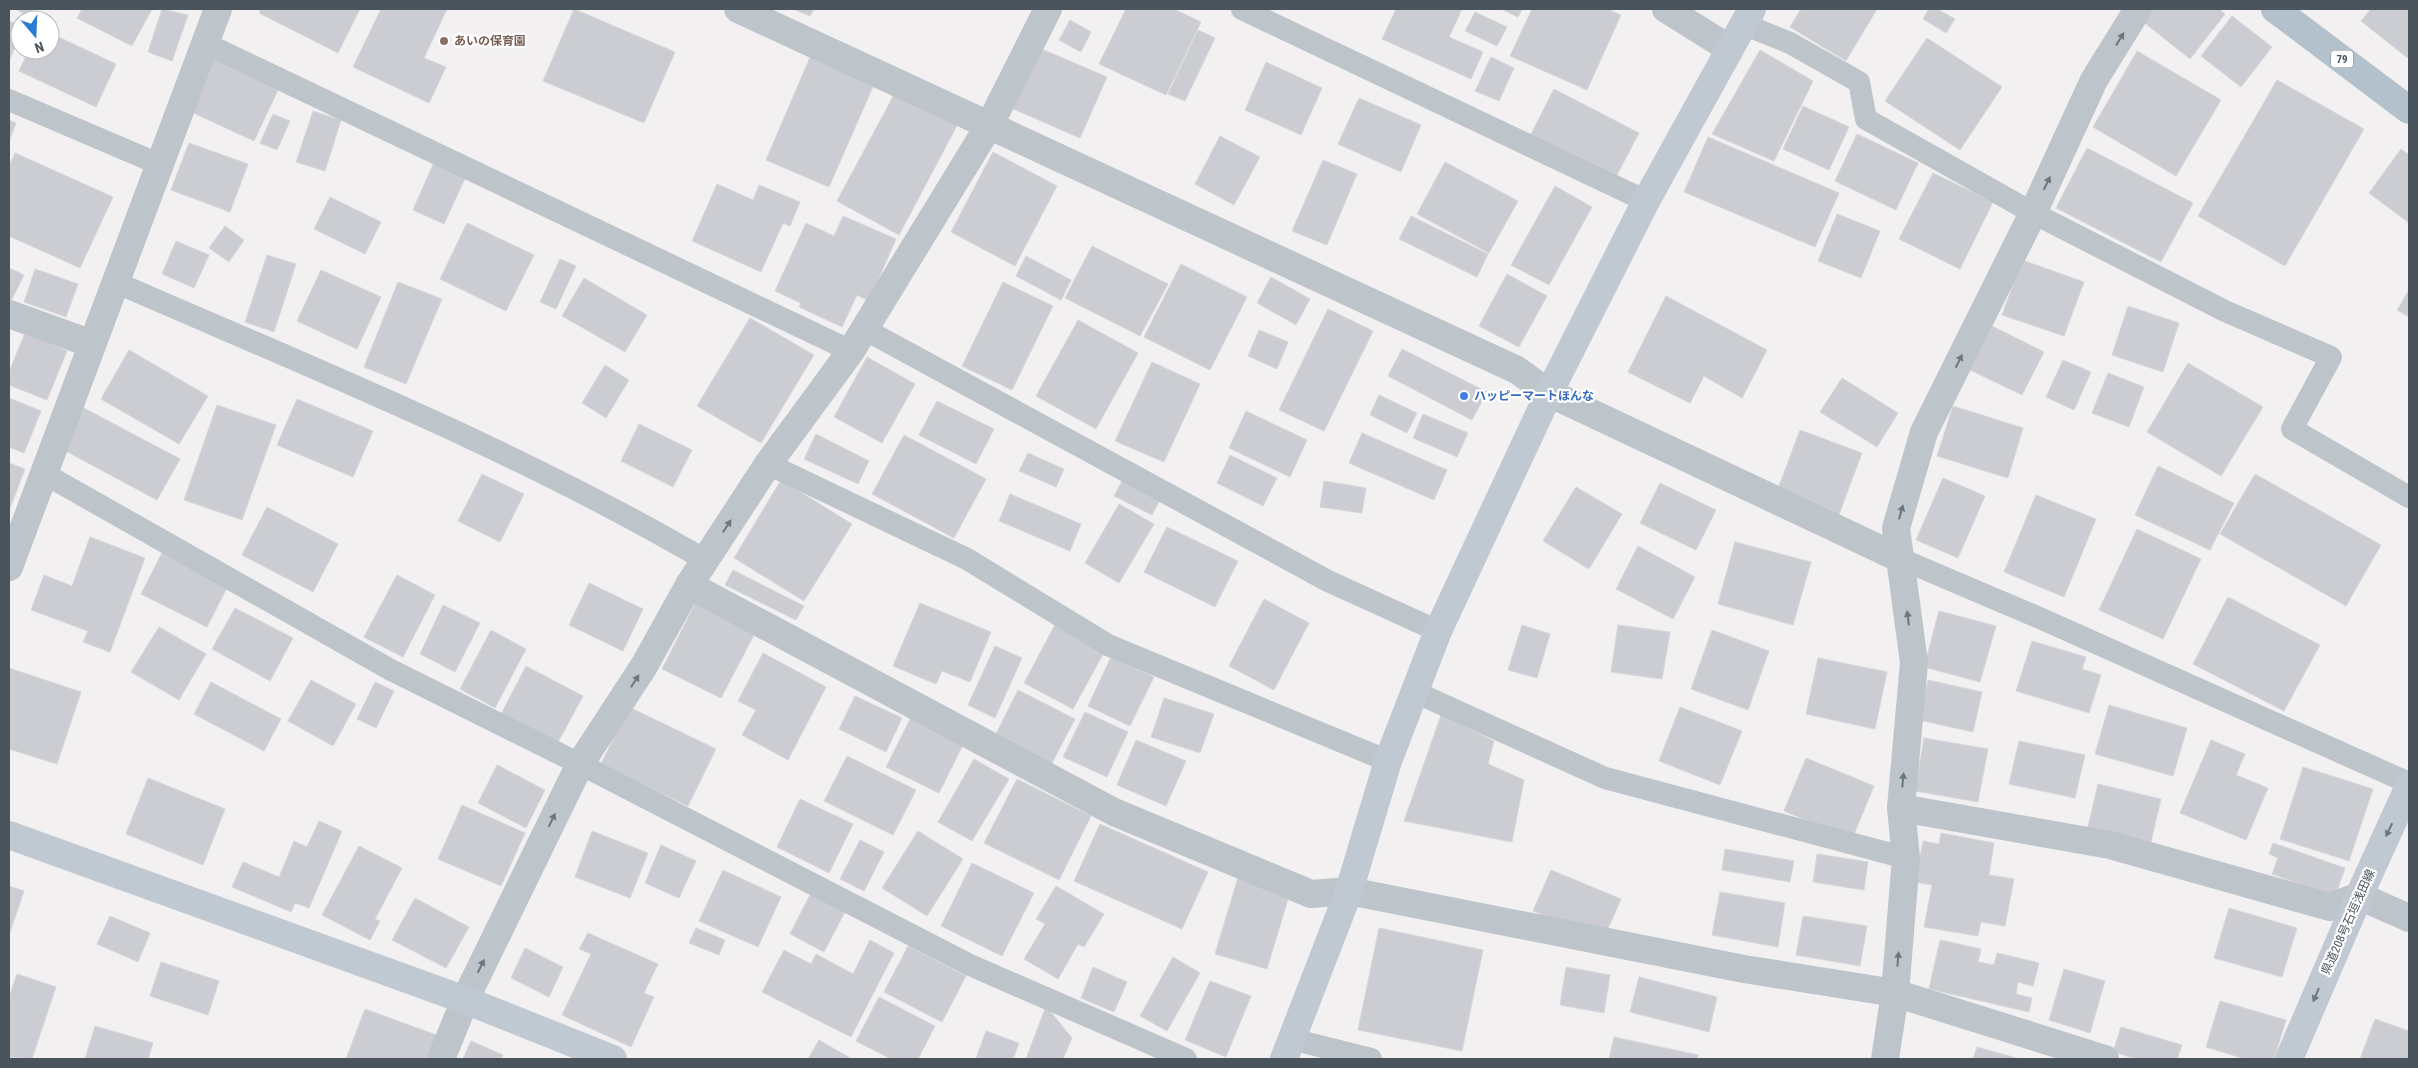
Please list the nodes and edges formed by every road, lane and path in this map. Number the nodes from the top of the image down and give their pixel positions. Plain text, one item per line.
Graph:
1 (218, 9) edge
2 (738, 9) edge
3 (1048, 9) edge
4 (1242, 9) edge
5 (1666, 9) edge
6 (2138, 9) edge
7 (2275, 9) edge
8 (1747, 16) edge
9 (204, 43) junction
10 (1730, 49) junction
11 (9, 100) edge
12 (2409, 110) edge
13 (990, 124) junction
14 (161, 165) junction
15 (1646, 201) junction
16 (2033, 213) junction
17 (115, 282) junction
18 (9, 314) edge
19 (857, 340) junction
20 (92, 344) junction
21 (1549, 393) junction
22 (768, 464) junction
23 (43, 473) junction
24 (2409, 497) edge
25 (1901, 559) junction
26 (705, 560) junction
27 (9, 567) edge
28 (689, 585) junction
29 (1438, 632) junction
30 (1415, 692) junction
31 (1388, 761) junction
32 (580, 764) junction
33 (2409, 785) edge
34 (1901, 808) junction
35 (9, 834) edge
36 (1906, 858) junction
37 (1348, 891) junction
38 (2358, 896) junction
39 (2409, 918) edge
40 (1895, 993) junction
41 (464, 1000) junction
42 (1288, 1049) edge
43 (441, 1059) edge
44 (613, 1059) edge
45 (1186, 1059) edge
46 (1371, 1059) edge
47 (1885, 1059) edge
48 (2105, 1059) edge
49 (2289, 1059) edge

1 - 9 street
2 - 13 street
3 - 13 street
4 - 15 lane
5 - 10 street
16 -> 6 street
7 - 12 main road, 79
8 - 10 street
8 - 16 lane
9 - 14 street
9 - 19 lane
10 - 15 street
11 - 14 lane
13 - 19 street
13 - 21 street
14 - 17 street
15 - 21 street
16 - 24 lane
25 -> 16 street
17 - 20 street
17 - 26 lane
18 - 20 street
19 - 22 street
19 - 29 lane
20 - 23 street
21 - 25 street
21 - 29 street
26 -> 22 street
22 - 31 lane
23 - 27 street
23 - 32 lane
25 - 33 lane
34 -> 25 street
26 - 28 street
32 -> 28 street
28 - 37 street
29 - 30 street
30 - 31 street
30 - 36 lane
31 - 37 street
41 -> 32 street
32 - 45 lane
33 -> 38 street, 県道208号石垣浅田線
34 - 36 street
34 - 38 street
35 - 41 street
40 -> 36 street
37 - 40 street
37 - 42 street
38 - 39 street
38 -> 49 street, 県道208号石垣浅田線
40 - 47 street
40 - 48 street
41 - 43 street
41 - 44 street
42 - 46 lane

